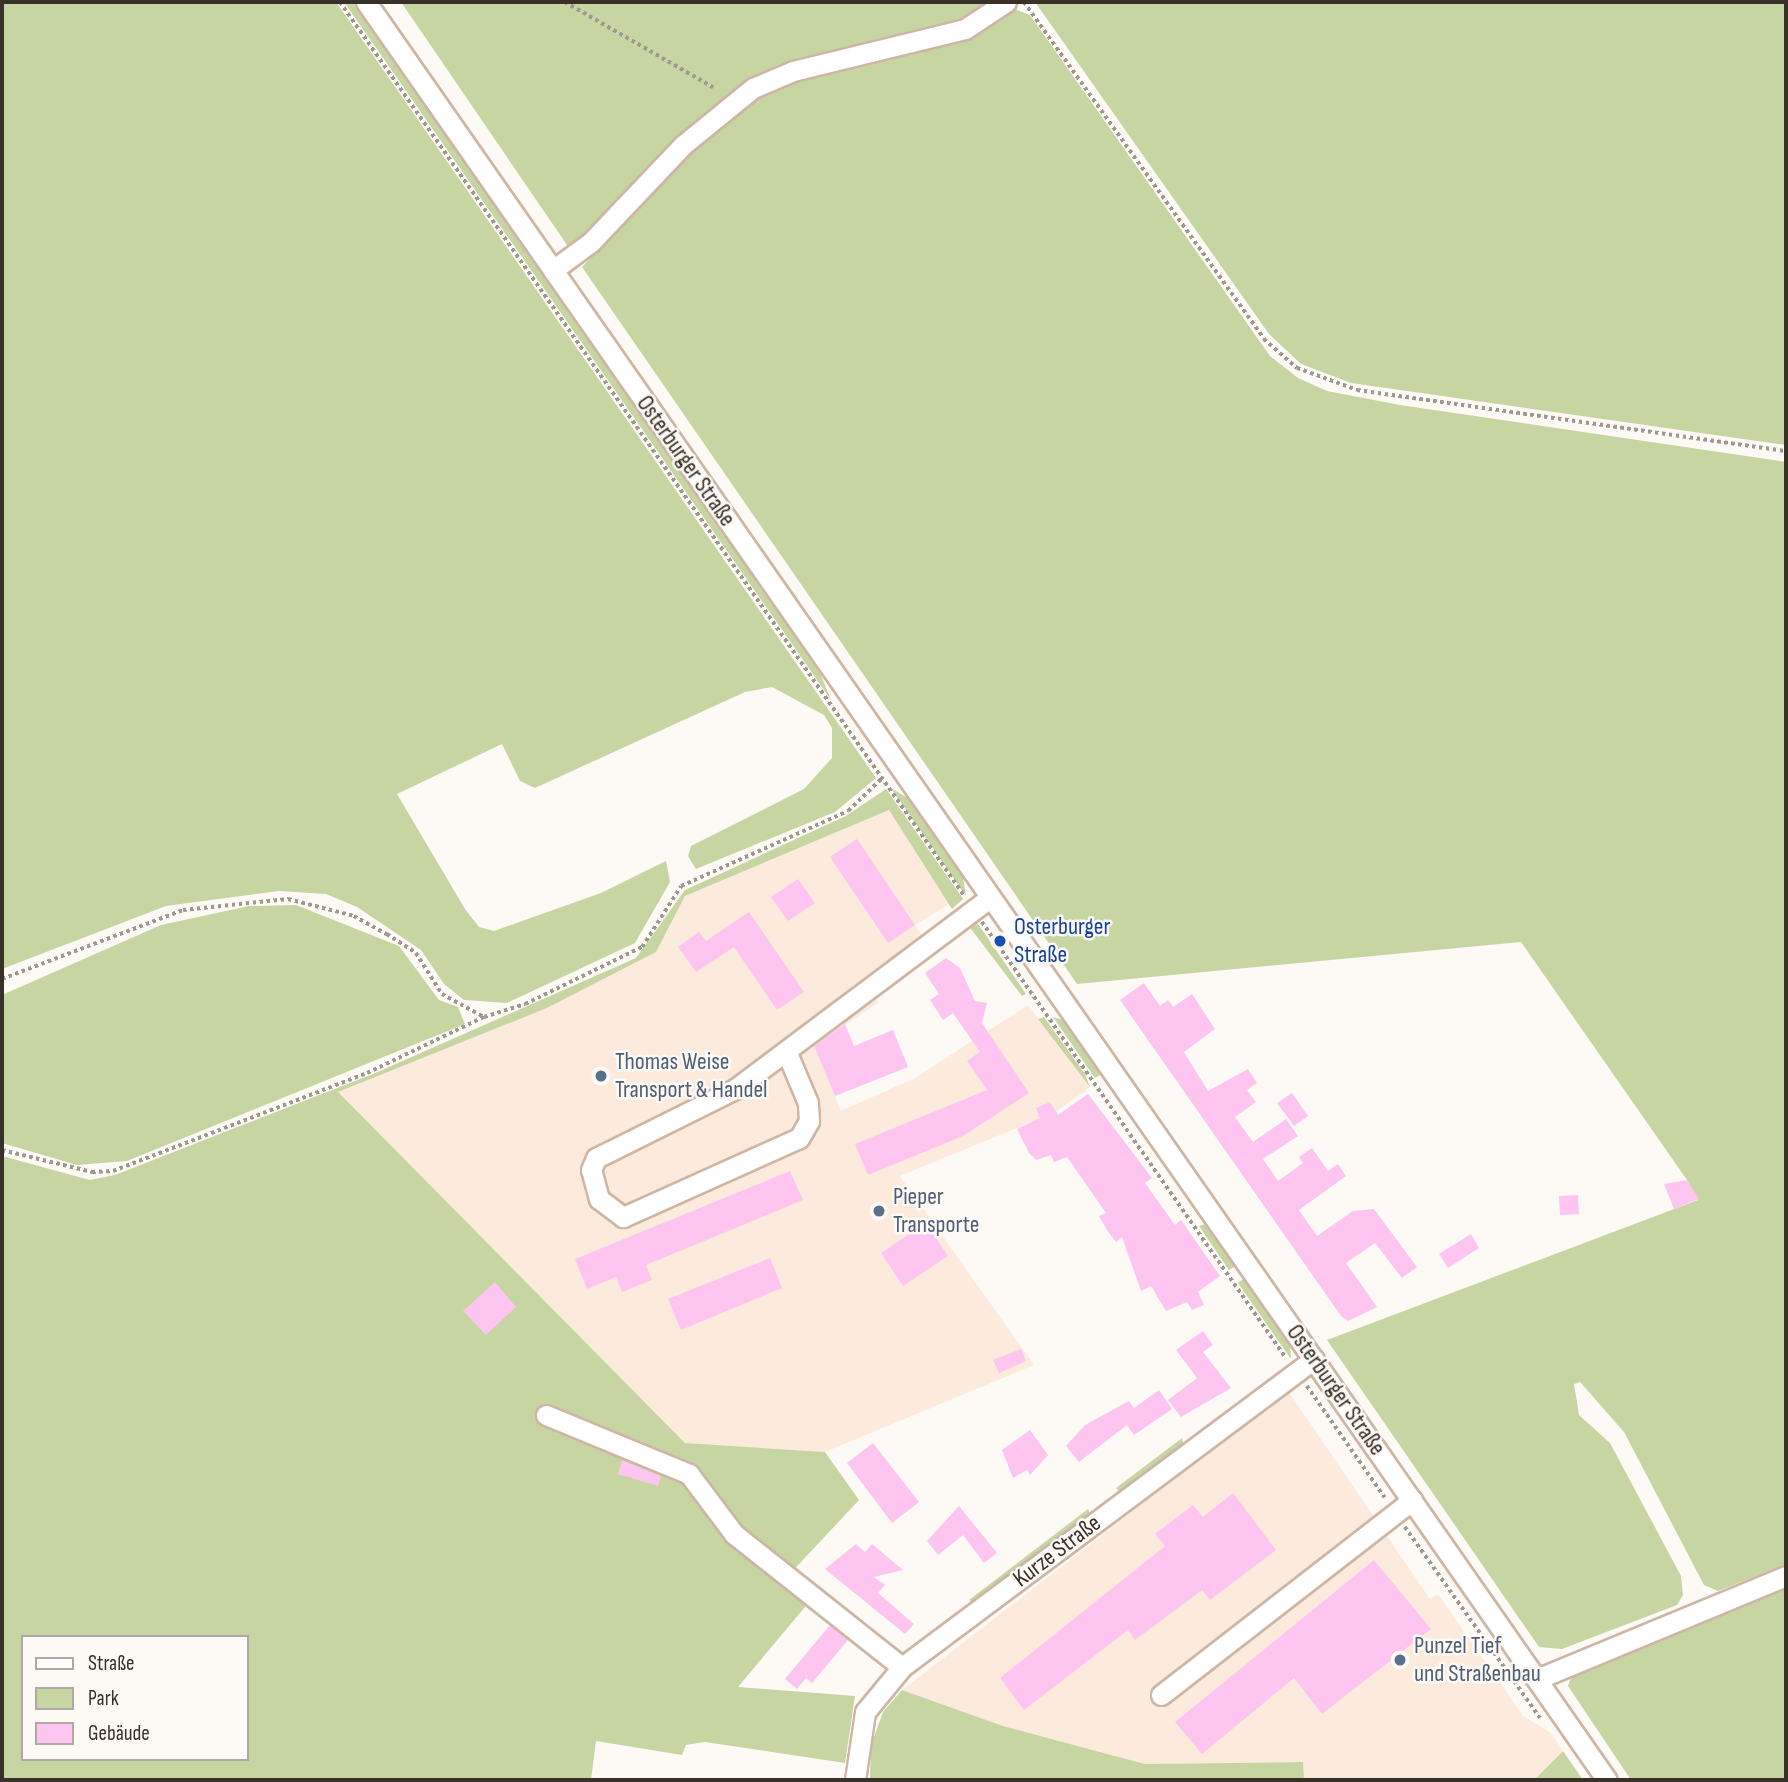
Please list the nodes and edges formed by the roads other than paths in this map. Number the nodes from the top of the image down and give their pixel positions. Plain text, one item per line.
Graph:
1 (366, 2) edge
2 (1006, 2) edge
3 (553, 270) junction
4 (989, 898) junction
5 (788, 1053) junction
6 (1314, 1360) junction
7 (546, 1415) dead end
8 (1412, 1500) junction
9 (1786, 1576) edge
10 (902, 1668) junction
11 (1536, 1679) junction
12 (1161, 1695) dead end
13 (855, 1780) edge
14 (1608, 1780) edge

1 - 3 street, Osterburger Straße
2 - 3 street
3 - 4 street, Osterburger Straße
4 - 5 street
4 - 6 street, Osterburger Straße
5 - 5 street
6 - 8 street, Osterburger Straße
6 - 10 street, Kurze Straße
7 - 10 street
8 - 11 street, Osterburger Straße
8 - 12 street
9 - 11 street
10 - 13 street, Kurze Straße
11 - 14 street, Osterburger Straße

